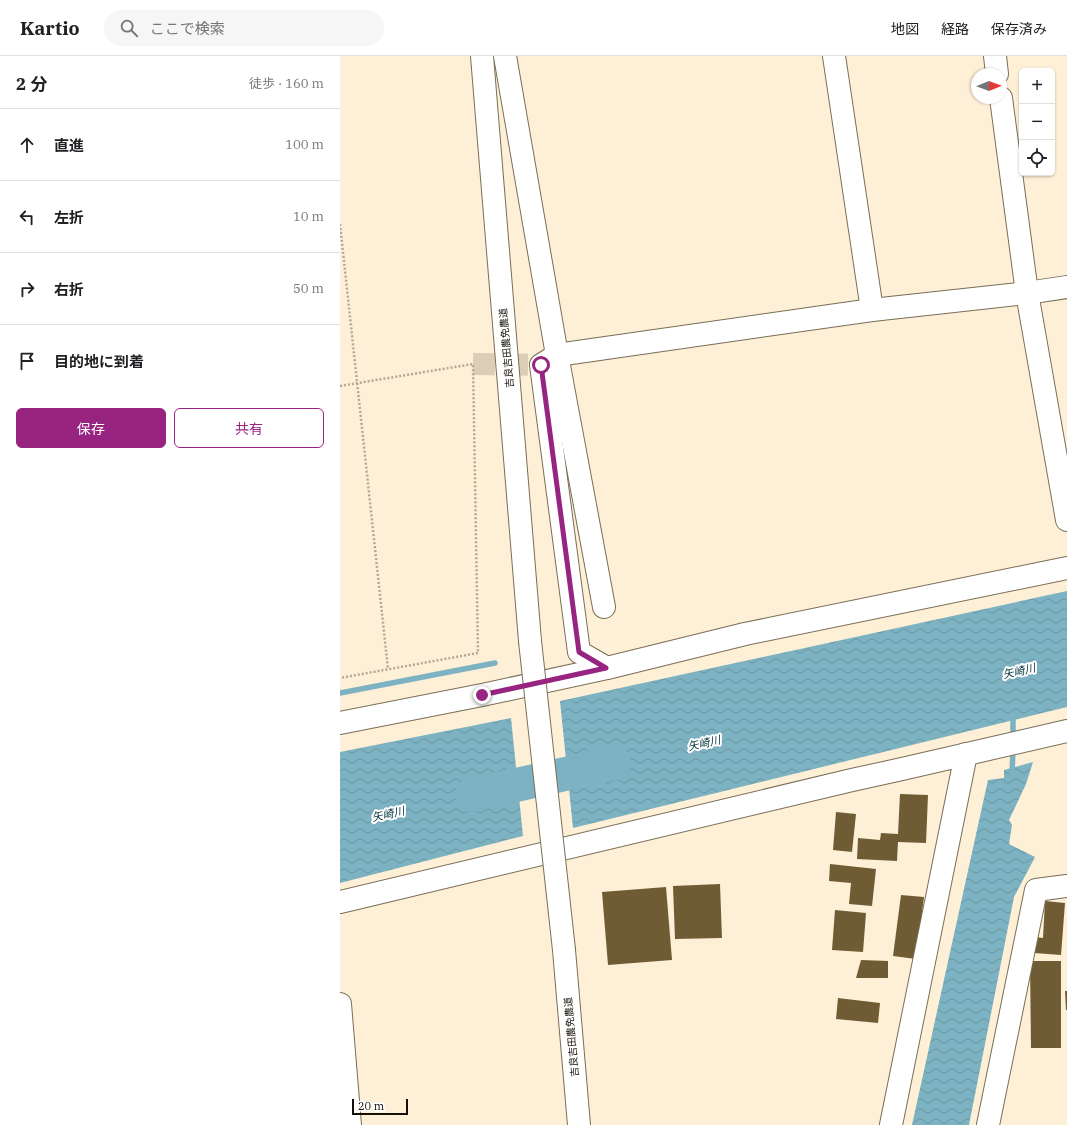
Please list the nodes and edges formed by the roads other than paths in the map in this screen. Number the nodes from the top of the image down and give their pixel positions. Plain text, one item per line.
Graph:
1 (482, 56) edge
2 (505, 56) edge
3 (834, 56) edge
4 (995, 56) edge
5 (996, 68) edge
6 (1002, 104) edge
7 (1067, 287) edge
8 (1027, 293) junction
9 (872, 310) junction
10 (557, 355) junction
11 (1067, 520) edge
12 (1067, 568) edge
13 (604, 607) dead end
14 (606, 668) junction
15 (340, 723) edge
16 (1067, 730) edge
17 (966, 754) junction
18 (1067, 886) edge
19 (340, 902) edge
20 (340, 1004) edge
21 (350, 1125) edge
22 (579, 1125) edge
23 (891, 1125) edge
24 (988, 1125) edge

1 - 22 street, 吉良吉田農免農道, bridge
2 - 10 street
3 - 9 street
4 - 5 street
6 - 8 street
7 - 8 street
8 - 9 street
8 - 11 street
9 - 10 street
10 - 13 street
10 - 14 street
12 - 14 street
14 - 15 street
16 - 17 street
17 - 19 street
17 - 23 street
18 - 24 street
20 - 21 street

